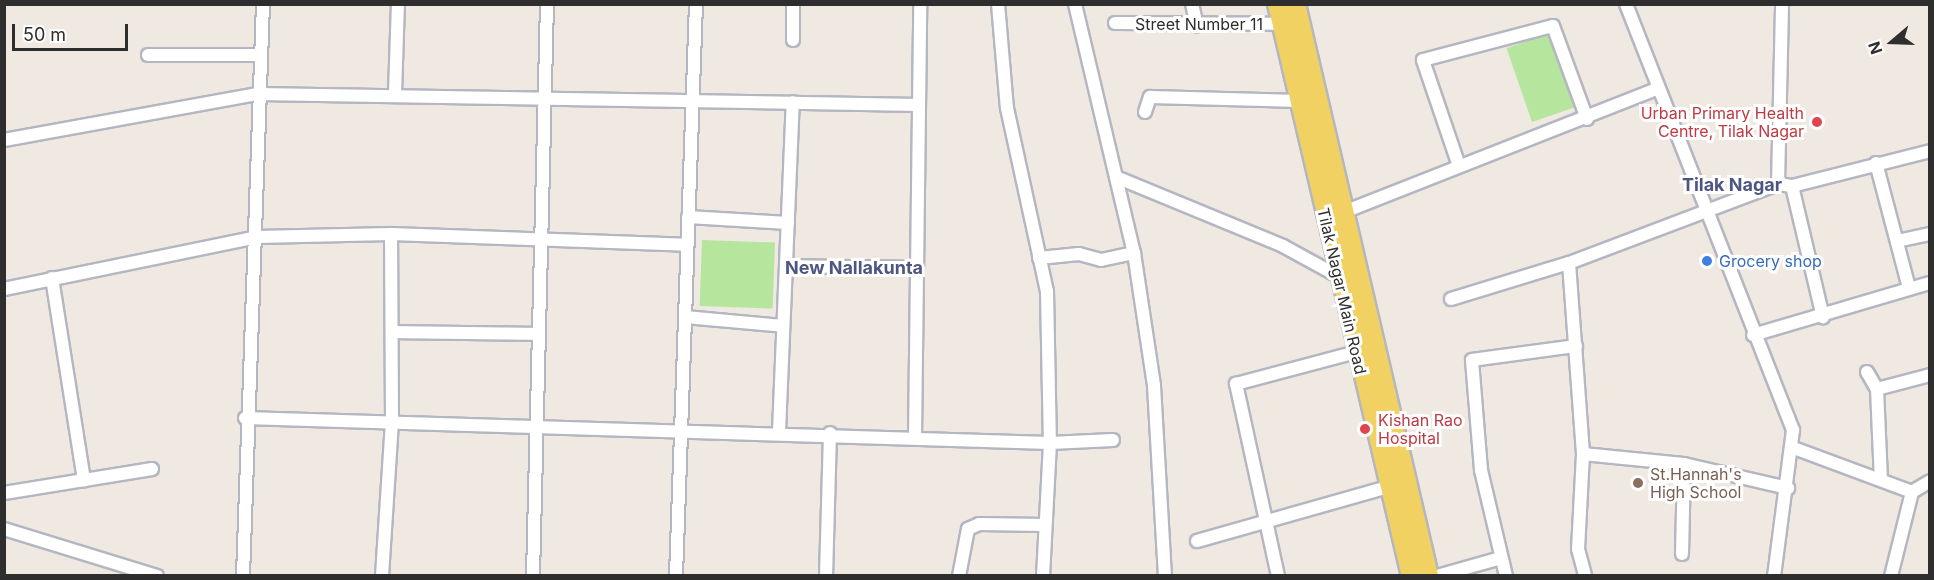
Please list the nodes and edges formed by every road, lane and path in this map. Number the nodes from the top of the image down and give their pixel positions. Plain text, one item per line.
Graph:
1 (263, 4) edge
2 (398, 4) edge
3 (547, 4) edge
4 (696, 4) edge
5 (793, 4) edge
6 (920, 4) edge
7 (998, 4) edge
8 (1075, 4) edge
9 (1192, 4) edge
10 (1278, 4) edge
11 (1295, 4) edge
12 (1626, 4) edge
13 (1782, 4) edge
14 (1115, 23) dead end
15 (1282, 24) junction
16 (1197, 25) junction
17 (793, 40) dead end
18 (148, 54) dead end
19 (257, 55) junction
20 (1657, 89) junction
21 (395, 93) junction
22 (258, 94) junction
23 (545, 96) junction
24 (694, 99) junction
25 (1300, 101) junction
26 (793, 102) junction
27 (919, 105) junction
28 (1145, 112) dead end
29 (1587, 119) junction
30 (4, 140) edge
31 (1929, 151) edge
32 (1876, 163) junction
33 (1459, 166) junction
34 (1116, 177) junction
35 (1778, 184) junction
36 (1792, 186) junction
37 (1704, 211) junction
38 (1333, 215) junction
39 (688, 217) junction
40 (788, 223) junction
41 (391, 234) junction
42 (1929, 234) edge
43 (257, 237) junction
44 (541, 239) junction
45 (1897, 241) junction
46 (687, 245) junction
47 (1134, 253) junction
48 (1039, 258) junction
49 (1569, 263) junction
50 (786, 266) junction
51 (915, 268) junction
52 (1338, 276) junction
53 (52, 278) junction
54 (1929, 283) edge
55 (1909, 288) junction
56 (4, 289) edge
57 (1451, 299) dead end
58 (685, 317) junction
59 (1823, 317) junction
60 (783, 326) junction
61 (393, 332) junction
62 (538, 334) junction
63 (1753, 335) junction
64 (1576, 346) junction
65 (1364, 351) junction
66 (1867, 372) dead end
67 (1929, 375) edge
68 (1877, 389) junction
69 (245, 418) junction
70 (392, 420) junction
71 (536, 424) junction
72 (679, 429) junction
73 (779, 431) junction
74 (830, 433) junction
75 (915, 435) junction
76 (1113, 440) dead end
77 (1050, 443) junction
78 (1791, 447) junction
79 (1584, 454) junction
80 (1684, 464) junction
81 (152, 470) dead end
82 (84, 480) junction
83 (1881, 480) junction
84 (1929, 481) edge
85 (1391, 486) junction
86 (1788, 488) junction
87 (1912, 492) junction
88 (4, 493) edge
89 (1045, 525) junction
90 (1268, 525) junction
91 (4, 529) edge
92 (1197, 541) dead end
93 (1682, 554) dead end
94 (1501, 558) junction
95 (157, 576) edge
96 (243, 576) edge
97 (382, 576) edge
98 (533, 576) edge
99 (676, 576) edge
100 (826, 576) edge
101 (958, 576) edge
102 (1043, 576) edge
103 (1165, 576) edge
104 (1278, 576) edge
105 (1412, 576) edge
106 (1428, 576) edge
107 (1437, 576) edge
108 (1506, 576) edge
109 (1585, 576) edge
110 (1774, 576) edge
111 (1891, 576) edge

1 - 19 street
2 - 21 street
3 - 23 street
4 - 24 street
5 - 17 street
6 - 27 street
7 - 48 street
8 - 34 street
9 - 16 street
10 - 15 main road, Tilak Nagar Main Road
11 - 38 main road, Tilak Nagar Main Road
12 - 20 street
13 - 35 street
14 - 16 street, Street Number 11
15 - 16 street, Street Number 11
15 - 25 main road, Tilak Nagar Main Road
18 - 19 street
19 - 22 street
20 - 29 street
20 - 37 street
21 - 22 street
21 - 23 street
22 - 30 street
22 - 43 street
23 - 24 street
23 - 44 street
24 - 26 street
24 - 39 street
25 - 28 street
25 - 38 main road, Tilak Nagar Main Road
26 - 27 street
26 - 40 street
27 - 51 street
29 - 33 street
29 - 33 street
31 - 32 street
32 - 36 street
32 - 45 street
33 - 38 street
34 - 47 street
34 - 52 street
35 - 36 street
35 - 37 street
36 - 59 street
37 - 49 street
37 - 63 street
38 - 52 main road, Tilak Nagar Main Road
38 - 65 main road, Tilak Nagar Main Road
39 - 40 street
39 - 46 street
40 - 50 street
41 - 43 street
41 - 44 street
41 - 61 street
42 - 45 street
43 - 53 street
43 - 69 street
44 - 46 street
44 - 62 street
45 - 55 street
46 - 58 street
47 - 48 street
47 - 103 street
48 - 77 street
49 - 57 street
49 - 64 street
50 - 51 street
50 - 60 street
51 - 75 street
52 - 65 main road, Tilak Nagar Main Road
53 - 56 street
53 - 82 street
54 - 55 street
55 - 59 street
58 - 60 street
58 - 72 street
59 - 63 street
60 - 73 street
61 - 62 street
61 - 70 street
62 - 71 street
63 - 78 street
64 - 79 street
64 - 94 street
65 - 85 main road, Tilak Nagar Main Road
65 - 90 street
65 - 106 main road, Tilak Nagar Main Road
66 - 68 street
67 - 68 street
68 - 83 street
69 - 70 street
69 - 96 street
70 - 71 street
70 - 97 street
71 - 72 street
71 - 98 street
72 - 73 street
72 - 99 street
73 - 74 street
74 - 75 street
74 - 100 street
75 - 77 street
76 - 77 street
77 - 89 street
78 - 83 street
78 - 86 street
79 - 80 street
79 - 109 street
80 - 86 street
80 - 93 street
81 - 82 street
82 - 88 street
83 - 87 street
84 - 87 street
85 - 90 street
85 - 105 main road, Tilak Nagar Main Road
86 - 110 street
87 - 111 street
89 - 101 street
89 - 102 street
90 - 92 street
90 - 104 street
91 - 95 street
94 - 107 street
94 - 108 street

